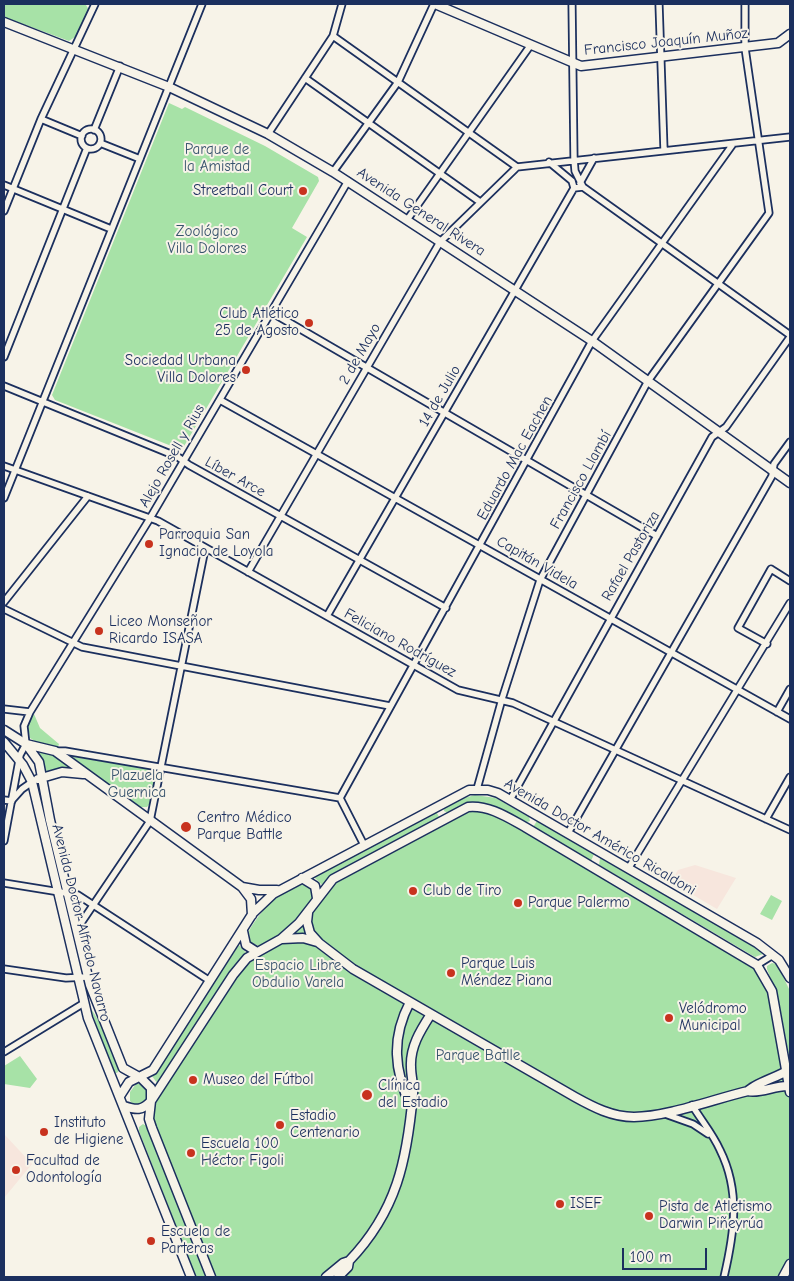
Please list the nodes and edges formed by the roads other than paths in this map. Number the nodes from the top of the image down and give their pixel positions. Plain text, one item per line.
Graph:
1 (95, 4) edge
2 (202, 4) edge
3 (342, 4) edge
4 (434, 4) edge
5 (572, 4) edge
6 (659, 4) edge
7 (745, 4) edge
8 (4, 22) edge
9 (333, 36) junction
10 (790, 36) edge
11 (530, 46) junction
12 (74, 48) junction
13 (745, 48) junction
14 (660, 58) junction
15 (574, 65) junction
16 (120, 66) junction
17 (305, 78) junction
18 (398, 82) junction
19 (169, 87) junction
20 (41, 119) junction
21 (369, 123) junction
22 (94, 130) junction
23 (469, 132) junction
24 (268, 134) junction
25 (82, 136) junction
26 (790, 137) edge
27 (759, 141) junction
28 (100, 143) junction
29 (733, 144) junction
30 (85, 147) junction
31 (664, 150) junction
32 (594, 158) junction
33 (140, 159) junction
34 (574, 160) junction
35 (549, 162) junction
36 (517, 166) junction
37 (333, 172) junction
38 (440, 174) junction
39 (348, 181) junction
40 (4, 185) edge
41 (582, 185) junction
42 (574, 188) junction
43 (12, 189) junction
44 (480, 202) junction
45 (63, 210) junction
46 (4, 211) edge
47 (407, 220) junction
48 (111, 229) junction
49 (440, 242) junction
50 (661, 244) junction
51 (718, 284) junction
52 (515, 290) junction
53 (271, 312) junction
54 (790, 336) edge
55 (592, 341) junction
56 (4, 357) edge
57 (366, 367) junction
58 (648, 381) junction
59 (4, 386) edge
60 (220, 400) junction
61 (42, 402) junction
62 (445, 412) junction
63 (720, 432) junction
64 (790, 442) edge
65 (317, 453) junction
66 (184, 461) junction
67 (528, 461) junction
68 (4, 466) edge
69 (16, 470) junction
70 (773, 471) junction
71 (790, 483) edge
72 (588, 495) junction
73 (88, 496) junction
74 (395, 497) junction
75 (4, 498) edge
76 (280, 516) junction
77 (149, 520) junction
78 (657, 536) junction
79 (481, 545) junction
80 (204, 549) junction
81 (358, 560) junction
82 (248, 572) junction
83 (540, 580) junction
84 (790, 581) edge
85 (4, 602) edge
86 (790, 603) edge
87 (446, 608) junction
88 (4, 609) edge
89 (788, 611) edge
90 (326, 616) junction
91 (610, 618) junction
92 (74, 644) junction
93 (766, 644) junction
94 (671, 653) junction
95 (414, 665) junction
96 (181, 667) junction
97 (790, 689) edge
98 (736, 690) junction
99 (502, 699) junction
100 (390, 706) junction
101 (4, 710) edge
102 (30, 712) junction
103 (777, 712) junction
104 (790, 719) edge
105 (552, 721) junction
106 (4, 730) edge
107 (4, 742) edge
108 (26, 744) junction
109 (617, 750) junction
110 (55, 751) junction
111 (19, 759) junction
112 (161, 768) junction
113 (86, 775) junction
114 (790, 777) edge
115 (42, 778) junction
116 (681, 780) junction
117 (32, 782) junction
118 (477, 789) junction
119 (340, 798) junction
120 (4, 800) edge
121 (510, 800) junction
122 (12, 801) junction
123 (440, 805) junction
124 (533, 813) junction
125 (447, 818) junction
126 (766, 819) junction
127 (150, 821) junction
128 (525, 827) junction
129 (790, 830) edge
130 (568, 833) junction
131 (4, 841) edge
132 (364, 845) junction
133 (603, 854) junction
134 (594, 868) junction
135 (628, 869) junction
136 (302, 878) junction
137 (4, 883) edge
138 (242, 887) junction
139 (279, 889) junction
140 (60, 892) junction
141 (69, 892) junction
142 (317, 899) junction
143 (93, 904) junction
144 (309, 912) junction
145 (252, 915) junction
146 (77, 929) junction
147 (243, 932) junction
148 (281, 939) junction
149 (319, 943) junction
150 (256, 952) junction
151 (773, 954) junction
152 (758, 965) junction
153 (788, 966) edge
154 (4, 969) edge
155 (87, 977) junction
156 (78, 978) junction
157 (790, 978) edge
158 (210, 982) junction
159 (410, 1002) junction
160 (84, 1003) junction
161 (431, 1014) junction
162 (110, 1034) junction
163 (4, 1052) edge
164 (788, 1070) edge
165 (137, 1077) junction
166 (790, 1089) edge
167 (748, 1091) junction
168 (120, 1096) junction
169 (150, 1101) junction
170 (692, 1105) junction
171 (124, 1106) junction
172 (410, 1107) junction
173 (661, 1113) junction
174 (714, 1138) junction
175 (349, 1261) junction
176 (789, 1268) edge
177 (191, 1277) edge
178 (211, 1277) edge
179 (326, 1277) edge
180 (338, 1277) edge
181 (724, 1277) edge
182 (783, 1277) edge

1 - 12 street
2 - 19 street
3 - 9 street
4 - 11 street, Francisco Joaquín Muñoz
4 - 18 street
5 - 15 street
6 - 14 street
7 - 13 street
8 - 12 street, Avenida General Rivera
9 - 17 street
9 - 18 street
10 - 13 street, Francisco Joaquín Muñoz
11 - 15 street, Francisco Joaquín Muñoz
11 - 23 street
12 - 16 street, Avenida General Rivera
12 - 20 street
13 - 14 street, Francisco Joaquín Muñoz
13 - 27 street
14 - 15 street, Francisco Joaquín Muñoz
14 - 31 street
15 - 34 street
16 - 19 street, Avenida General Rivera
16 - 22 street
17 - 21 street
17 - 24 street
18 - 21 street
18 - 23 street
19 - 24 street, Avenida General Rivera
19 - 33 street
20 - 25 street
20 - 43 street
21 - 37 street
21 - 38 street
22 - 25 street
22 - 28 street
23 - 36 street
23 - 38 street
24 - 37 street, Avenida General Rivera
25 - 30 street
26 - 27 street
27 - 29 street
27 - 51 street, Francisco Llambí
28 - 30 street
28 - 33 street
29 - 31 street
29 - 50 street, Eduardo Mac Eachen
30 - 45 street
31 - 32 street
32 - 34 street
32 - 41 street
33 - 48 street
34 - 35 street
34 - 41 street
35 - 36 street
35 - 42 street
36 - 44 street, 2 de Mayo
37 - 39 street, Avenida General Rivera
38 - 44 street
38 - 47 street
39 - 47 street, Avenida General Rivera
39 - 53 street, Alejo Rosell y Rius
40 - 43 street
41 - 42 street
41 - 50 street
42 - 52 street, 14 de Julio
43 - 45 street
43 - 46 street
44 - 49 street, 2 de Mayo
45 - 48 street
45 - 56 street
47 - 49 street, Avenida General Rivera
48 - 61 street
49 - 52 street, Avenida General Rivera
49 - 57 street, 2 de Mayo
50 - 51 street
50 - 55 street, Eduardo Mac Eachen
51 - 54 street
51 - 58 street, Francisco Llambí
52 - 55 street, Avenida General Rivera
52 - 62 street, 14 de Julio
53 - 57 street
53 - 60 street, Alejo Rosell y Rius
54 - 63 street, Rafael Pastoriza
55 - 58 street, Avenida General Rivera
55 - 67 street, Eduardo Mac Eachen
57 - 62 street
57 - 65 street, 2 de Mayo
58 - 63 street, Avenida General Rivera
58 - 72 street, Francisco Llambí
59 - 61 street, Líber Arce
60 - 65 street, Capitán Videla
60 - 66 street, Alejo Rosell y Rius
61 - 66 street, Líber Arce
61 - 69 street
62 - 67 street
62 - 74 street, 14 de Julio
63 - 70 street, Avenida General Rivera
63 - 78 street, Rafael Pastoriza
64 - 70 street
65 - 74 street, Capitán Videla
65 - 76 street, 2 de Mayo
66 - 76 street, Líber Arce
66 - 77 street, Alejo Rosell y Rius
67 - 72 street
67 - 79 street, Eduardo Mac Eachen
68 - 69 street, Feliciano Rodríguez
69 - 73 street, Feliciano Rodríguez
69 - 75 street
70 - 71 street, Avenida General Rivera
70 - 94 street
72 - 78 street
72 - 83 street, Francisco Llambí
73 - 77 street, Feliciano Rodríguez
73 - 85 street
74 - 79 street, Capitán Videla
74 - 81 street, 14 de Julio
76 - 81 street, Líber Arce
76 - 82 street, 2 de Mayo
77 - 80 street, Feliciano Rodríguez
77 - 92 street, Alejo Rosell y Rius
78 - 91 street, Rafael Pastoriza
79 - 83 street, Capitán Videla
79 - 87 street, Eduardo Mac Eachen
80 - 82 street, Feliciano Rodríguez
80 - 96 street
81 - 87 street, Líber Arce
81 - 90 street, 14 de Julio
82 - 90 street, Feliciano Rodríguez
83 - 91 street, Capitán Videla
83 - 99 street, Francisco Llambí
84 - 93 street
86 - 89 street
87 - 95 street, Eduardo Mac Eachen
88 - 92 street
89 - 93 street
90 - 95 street, Feliciano Rodríguez
91 - 94 street, Capitán Videla
91 - 105 street, Rafael Pastoriza
92 - 96 street
92 - 102 street, Alejo Rosell y Rius
93 - 98 street
94 - 98 street, Capitán Videla
94 - 109 street
95 - 99 street, Feliciano Rodríguez
95 - 100 street, Eduardo Mac Eachen
96 - 100 street
96 - 112 street
97 - 103 street
98 - 103 street, Capitán Videla
98 - 116 street
99 - 105 street, Feliciano Rodríguez
99 - 118 street, Francisco Llambí
100 - 119 street, Eduardo Mac Eachen
101 - 102 street
102 - 108 street, Alejo Rosell y Rius
103 - 104 street, Capitán Videla
105 - 109 street, Feliciano Rodríguez
105 - 121 street, Rafael Pastoriza
106 - 108 street
107 - 111 street, Avenida Doctor Alfredo Navarro
108 - 110 street
108 - 111 street
108 - 115 street, Avenida Doctor Alfredo Navarro
109 - 116 street, Feliciano Rodríguez
109 - 130 street
110 - 112 street
110 - 113 street
111 - 117 street, Avenida Doctor Alfredo Navarro
111 - 122 street
112 - 119 street
112 - 127 street
113 - 115 street
113 - 127 street
114 - 126 street
115 - 117 street
115 - 141 street, Avenida Doctor Alfredo Navarro
116 - 126 street, Feliciano Rodríguez
116 - 135 street
117 - 122 street
117 - 140 street, Avenida Doctor Alfredo Navarro
118 - 121 street, Avenida Doctor Américo Ricaldoni
118 - 123 street
119 - 132 street
120 - 122 street
121 - 124 street, Avenida Doctor Américo Ricaldoni
122 - 131 street
123 - 125 street
123 - 132 street
124 - 128 street
124 - 130 street, Avenida Doctor Américo Ricaldoni
125 - 128 street, Avenida Doctor Américo Ricaldoni
125 - 142 street, Avenida Doctor Américo Ricaldoni
126 - 129 street, Feliciano Rodríguez
127 - 138 street
127 - 143 street
128 - 134 street, Avenida Doctor Américo Ricaldoni
130 - 133 street, Avenida Doctor Américo Ricaldoni
132 - 136 street
133 - 134 street
133 - 135 street, Avenida Doctor Américo Ricaldoni
134 - 152 street, Avenida Doctor Américo Ricaldoni
135 - 151 street, Avenida Doctor Américo Ricaldoni
136 - 139 street
136 - 142 street
137 - 140 street
138 - 139 street
138 - 145 street
139 - 145 street
140 - 141 street
140 - 156 street, Avenida Doctor Alfredo Navarro
141 - 143 street
141 - 146 street, Avenida Doctor Alfredo Navarro
142 - 144 street, Avenida Doctor Américo Ricaldoni
143 - 146 street
143 - 158 street
144 - 148 street, Avenida Doctor Américo Ricaldoni
144 - 149 street
145 - 147 street
146 - 155 street, Avenida Doctor Alfredo Navarro
147 - 150 street
147 - 158 street
148 - 149 street
148 - 150 street, Avenida Doctor Américo Ricaldoni
149 - 159 street
150 - 169 street, Avenida Doctor Américo Ricaldoni
151 - 152 street
151 - 153 street, Avenida Doctor Américo Ricaldoni
152 - 164 street
153 - 157 street, Avenida Doctor Américo Ricaldoni
154 - 156 street
155 - 156 street
155 - 162 street, Avenida Doctor Alfredo Navarro
156 - 160 street, Avenida Doctor Alfredo Navarro
158 - 165 street
159 - 161 street
159 - 172 street
160 - 162 street
160 - 163 street
160 - 168 street, Avenida Doctor Alfredo Navarro
161 - 172 street
161 - 173 street
162 - 165 street, Avenida Doctor Alfredo Navarro
164 - 166 street
164 - 167 street
165 - 168 street
165 - 169 street, Avenida Doctor Alfredo Navarro
166 - 167 street
167 - 170 street
168 - 171 street, Avenida Doctor Alfredo Navarro
169 - 171 street
169 - 178 street
170 - 173 street
170 - 174 street
171 - 177 street
172 - 175 street
173 - 174 street
174 - 181 street
175 - 179 street
175 - 180 street
176 - 182 street

